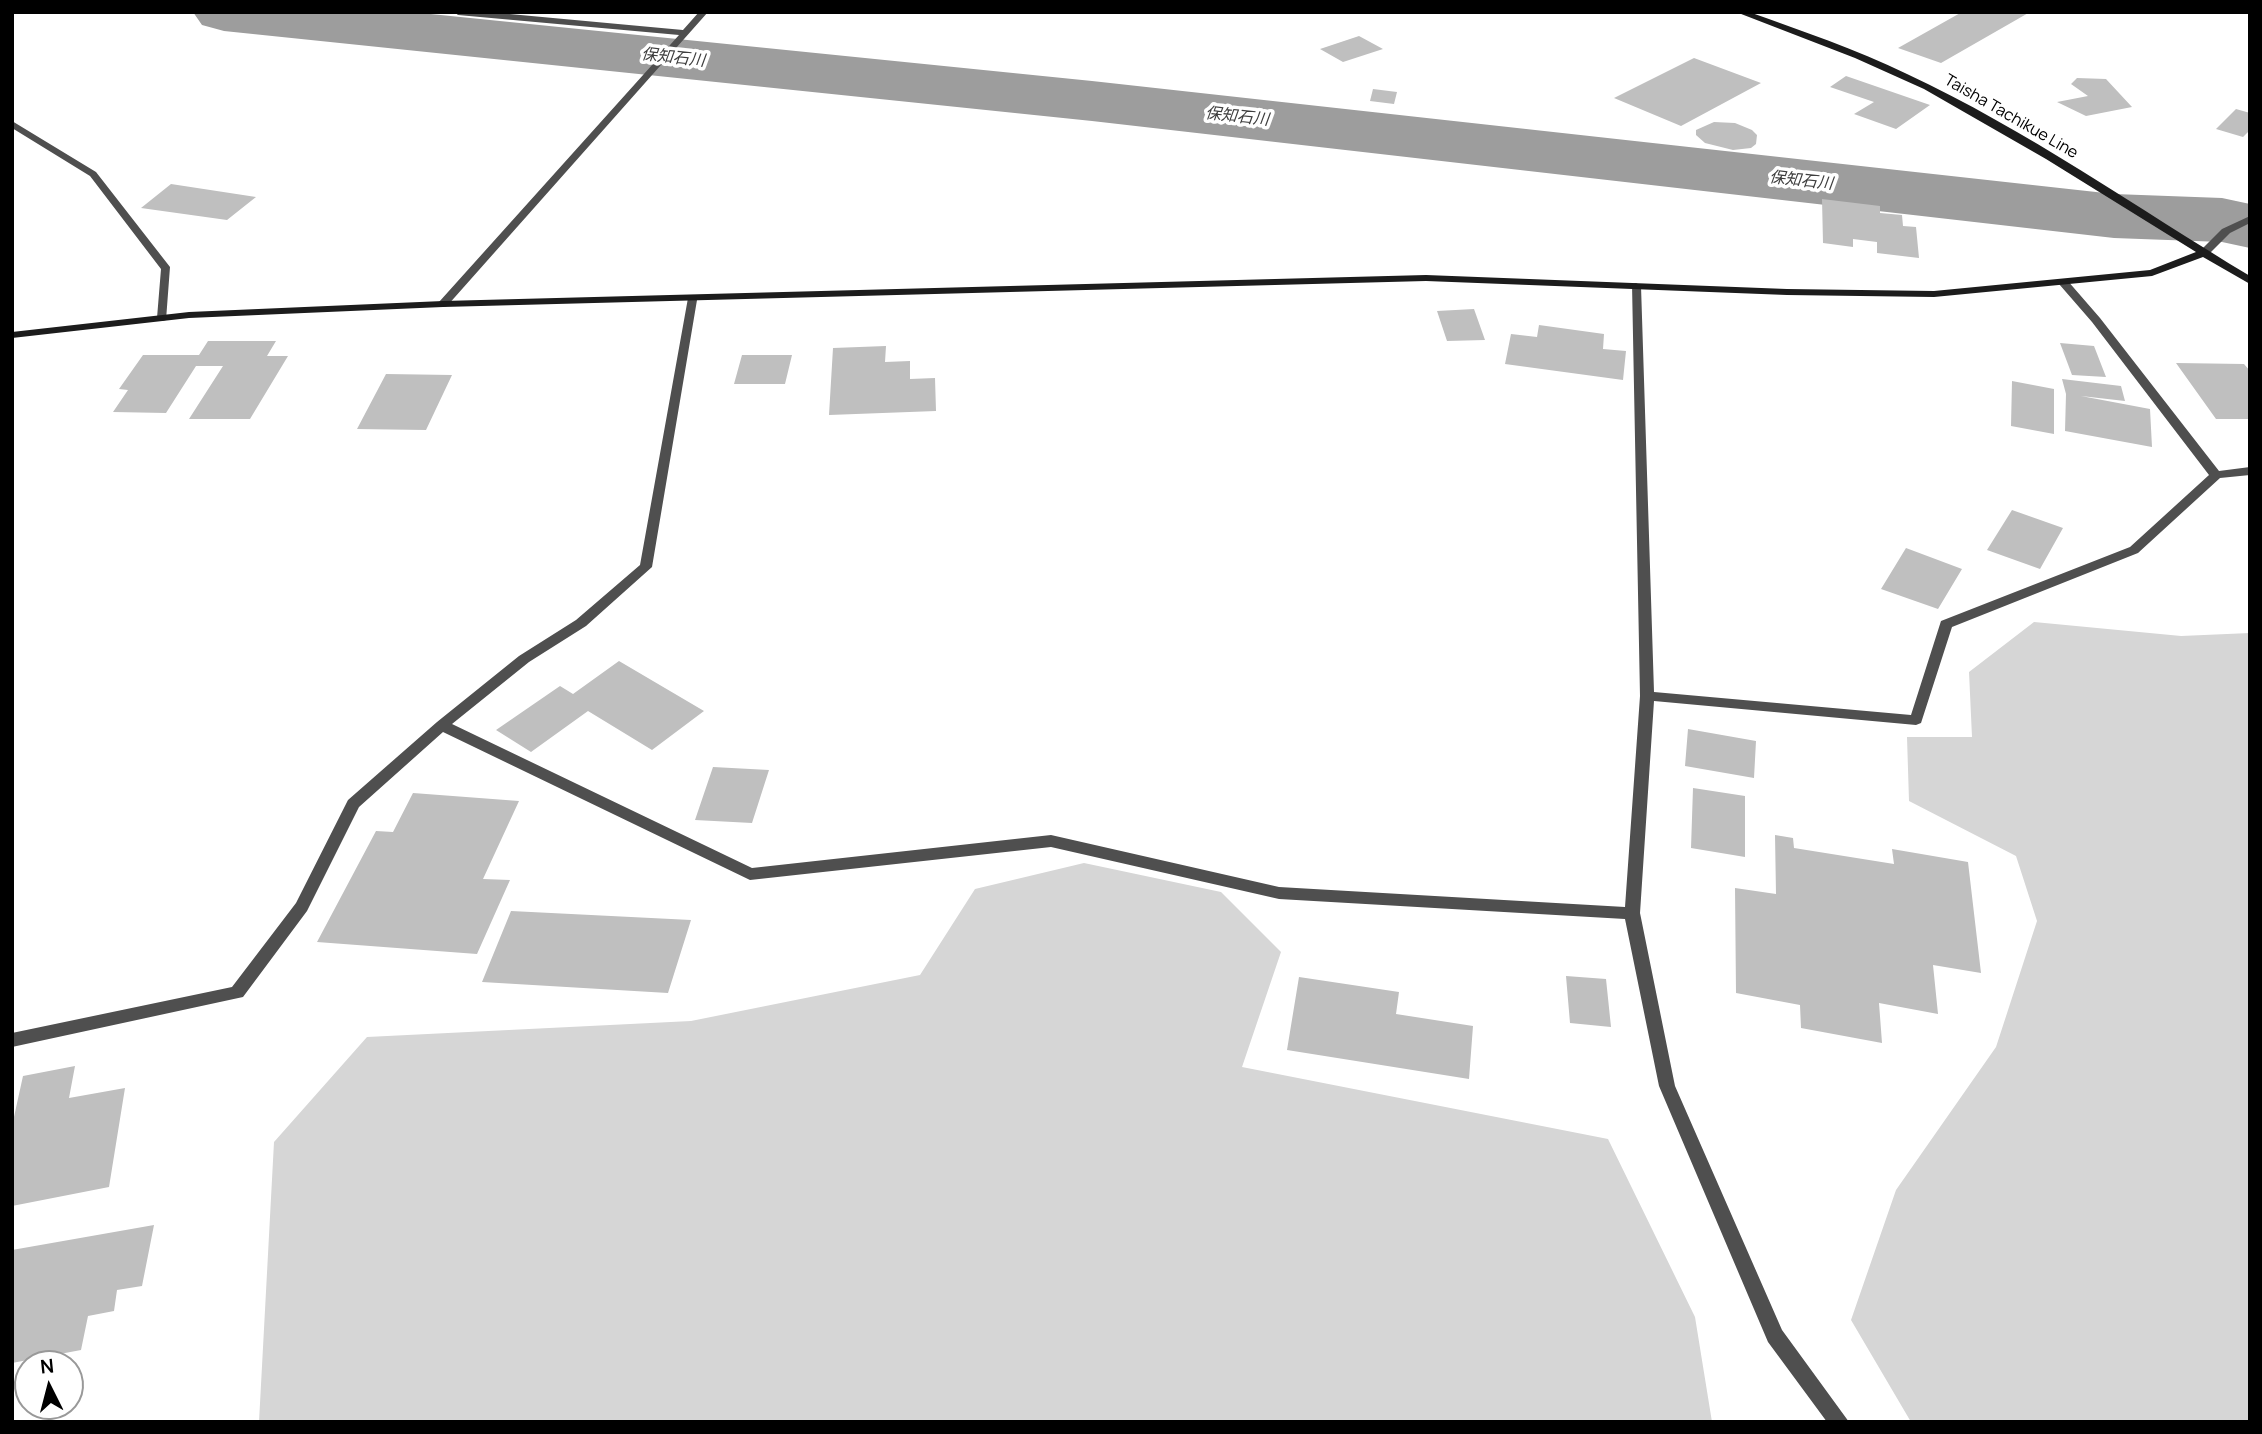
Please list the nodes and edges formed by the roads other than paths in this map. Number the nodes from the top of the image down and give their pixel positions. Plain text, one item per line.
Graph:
1 (458, 12) edge
2 (704, 12) edge
3 (1740, 12) edge
4 (684, 33) junction
5 (12, 124) edge
6 (2250, 219) edge
7 (2204, 253) junction
8 (2250, 281) edge
9 (2063, 282) junction
10 (1636, 286) junction
11 (692, 300) junction
12 (443, 304) junction
13 (162, 318) junction
14 (12, 335) edge
15 (2250, 471) edge
16 (2216, 475) junction
17 (1647, 696) junction
18 (442, 725) junction
19 (1632, 913) junction
20 (12, 1040) edge
21 (1839, 1422) edge

1 - 4 street
2 - 4 street
3 - 7 street, Taisha Tachikue Line
4 - 12 street
5 - 13 street
6 - 7 street
7 - 8 street, Taisha Tachikue Line
7 - 9 street
9 - 10 street
9 - 16 street
10 - 11 street
10 - 17 street
11 - 12 street
11 - 18 street
12 - 13 street
13 - 14 street
15 - 16 street
16 - 17 street
17 - 19 street
18 - 19 street
18 - 20 street
19 - 21 street

